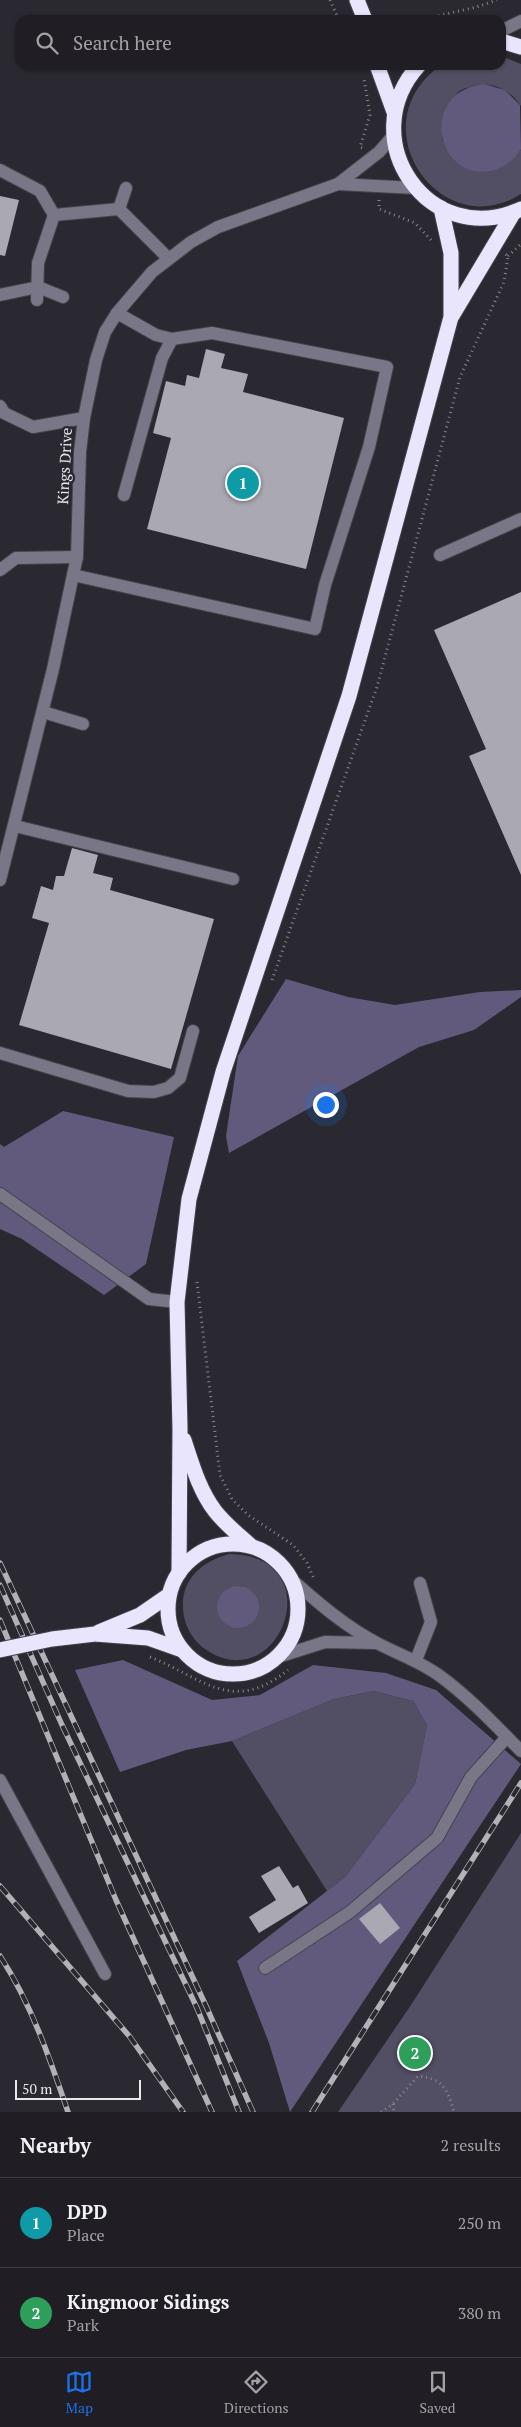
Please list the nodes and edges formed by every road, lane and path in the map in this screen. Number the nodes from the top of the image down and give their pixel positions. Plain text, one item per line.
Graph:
1 (330, 0) edge
2 (356, 0) edge
3 (497, 0) edge
4 (337, 15) edge
5 (365, 15) edge
6 (441, 15) edge
7 (521, 21) edge
8 (506, 29) edge
9 (506, 42) edge
10 (521, 47) edge
11 (379, 70) edge
12 (414, 70) edge
13 (363, 74) dead end
14 (394, 112) junction
15 (393, 136) junction
16 (372, 158) junction
17 (0, 170) edge
18 (338, 184) junction
19 (380, 187) junction
20 (126, 188) dead end
21 (415, 188) junction
22 (441, 208) junction
23 (119, 209) junction
24 (518, 211) edge
25 (54, 215) junction
26 (449, 244) junction
27 (521, 244) edge
28 (492, 247) junction
29 (508, 256) junction
30 (168, 258) junction
31 (38, 293) junction
32 (0, 295) edge
33 (63, 297) dead end
34 (117, 313) junction
35 (452, 317) junction
36 (172, 339) junction
37 (0, 406) edge
38 (84, 418) junction
39 (124, 495) dead end
40 (521, 519) edge
41 (440, 555) dead end
42 (76, 557) junction
43 (0, 570) edge
44 (73, 575) junction
45 (43, 712) junction
46 (83, 724) dead end
47 (15, 826) junction
48 (233, 879) dead end
49 (0, 880) edge
50 (271, 984) dead end
51 (193, 1031) dead end
52 (0, 1053) edge
53 (0, 1194) edge
54 (196, 1278) dead end
55 (177, 1302) junction
56 (180, 1429) junction
57 (251, 1546) junction
58 (179, 1573) junction
59 (290, 1578) junction
60 (315, 1582) dead end
61 (420, 1583) dead end
62 (169, 1595) junction
63 (95, 1634) junction
64 (378, 1644) junction
65 (0, 1650) edge
66 (182, 1650) junction
67 (145, 1655) dead end
68 (278, 1656) junction
69 (416, 1660) junction
70 (292, 1667) dead end
71 (507, 1737) junction
72 (521, 1751) edge
73 (0, 1780) edge
74 (265, 1968) dead end
75 (105, 1974) dead end
76 (393, 2104) junction
77 (381, 2112) edge
78 (394, 2112) edge
79 (454, 2112) edge

1 - 4 path
2 - 5 highway
3 - 6 path
7 - 8 street
9 - 10 highway
11 - 14 highway
12 - 14 highway
13 - 16 path
14 - 15 highway
15 - 16 street, Kings Drive
15 - 21 highway
16 - 18 street, Kings Drive
17 - 25 street
18 - 19 street, Kings Drive
18 - 30 street, Kings Drive
19 - 21 street, Kings Drive
19 - 26 path
20 - 23 street
21 - 22 highway
22 - 24 highway
22 - 26 highway
23 - 25 street
23 - 30 street
24 - 28 highway
25 - 31 street
26 - 35 highway
27 - 29 path
28 - 29 path
28 - 35 highway
29 - 50 path
30 - 34 street, Kings Drive
31 - 32 street
31 - 33 street
34 - 36 street
34 - 38 street, Kings Drive
35 - 55 highway
36 - 39 street
36 - 44 street
37 - 38 street
38 - 42 street, Kings Drive
40 - 41 street
42 - 43 street
42 - 44 street, Kings Drive
44 - 45 street, Kings Drive
45 - 46 street
45 - 47 street, Kings Drive
47 - 48 street
47 - 49 street, Kings Drive
51 - 52 street
53 - 55 street
54 - 60 path
55 - 56 highway
56 - 57 highway
56 - 58 highway
57 - 58 highway
57 - 59 highway
58 - 62 highway
59 - 64 street
59 - 68 highway
61 - 69 street
62 - 63 highway
62 - 66 highway
63 - 65 highway, bridge
63 - 66 highway
64 - 68 street
64 - 69 street
66 - 68 highway
67 - 70 path
69 - 71 street
71 - 72 street
71 - 74 street
73 - 75 street
76 - 77 path
76 - 78 path
76 - 79 path

